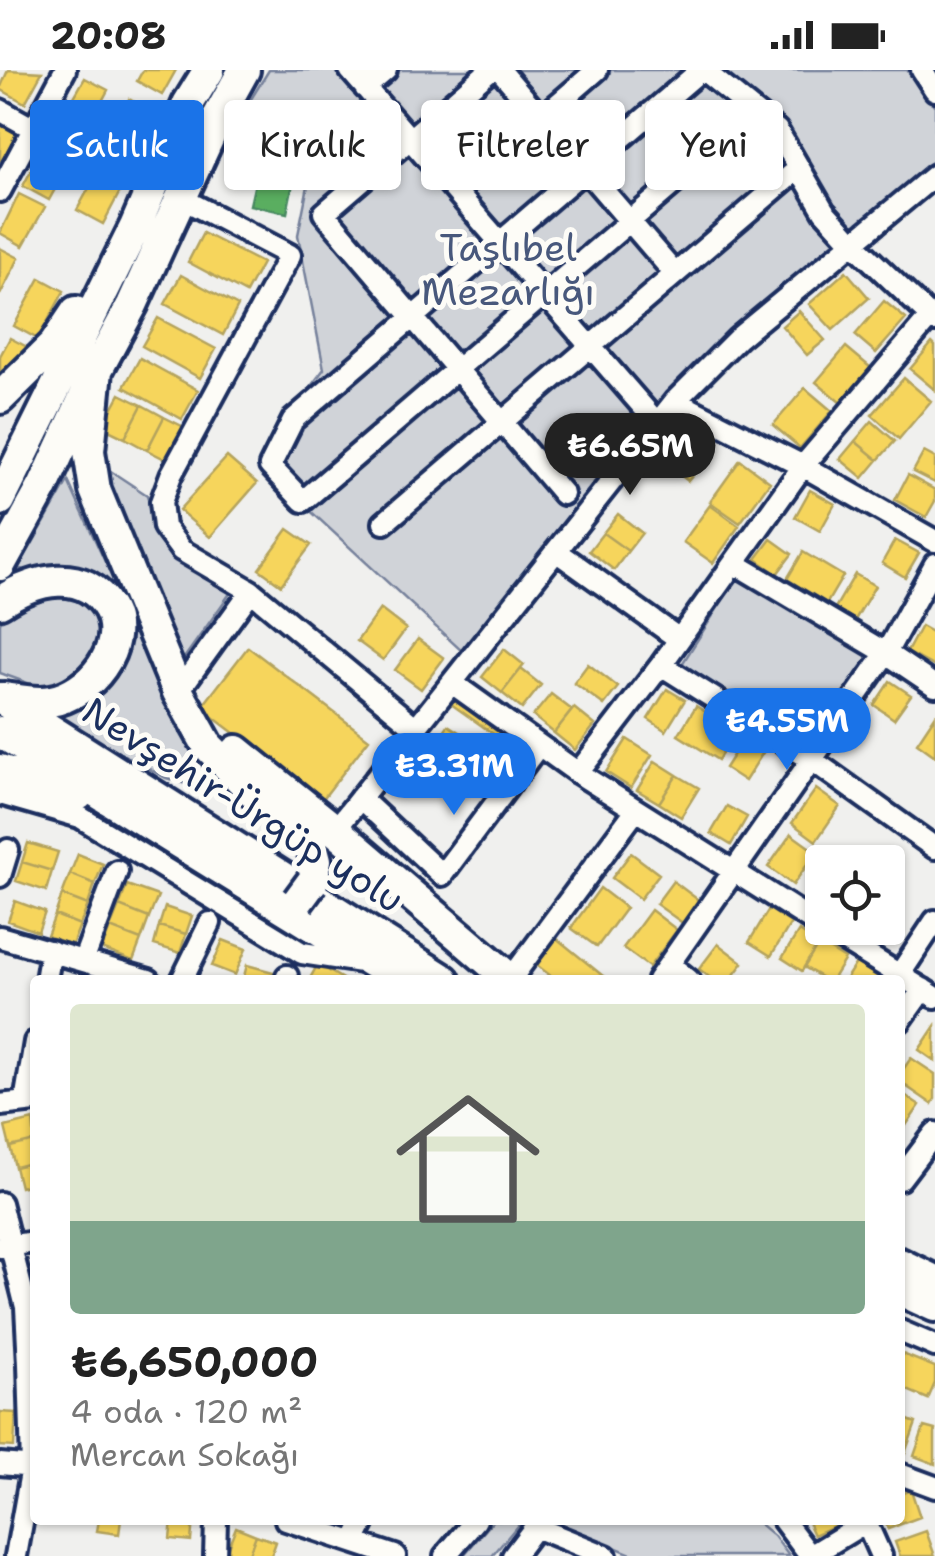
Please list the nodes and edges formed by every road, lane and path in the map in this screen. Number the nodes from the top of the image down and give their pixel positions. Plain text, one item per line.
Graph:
1 (65, 70) edge
2 (209, 70) edge
3 (244, 70) edge
4 (350, 70) edge
5 (386, 70) edge
6 (490, 70) edge
7 (500, 70) edge
8 (597, 70) edge
9 (702, 70) edge
10 (922, 70) edge
11 (366, 88) junction
12 (935, 90) edge
13 (49, 100) edge
14 (526, 100) edge
15 (563, 100) edge
16 (741, 100) edge
17 (0, 110) edge
18 (30, 122) edge
19 (30, 135) edge
20 (625, 135) edge
21 (410, 139) junction
22 (783, 139) edge
23 (799, 168) junction
24 (935, 175) edge
25 (458, 190) edge
26 (561, 190) edge
27 (603, 190) edge
28 (667, 190) edge
29 (0, 191) edge
30 (456, 192) junction
31 (181, 198) junction
32 (630, 222) junction
33 (135, 227) junction
34 (500, 242) junction
35 (853, 243) junction
36 (675, 274) junction
37 (546, 295) junction
38 (412, 317) junction
39 (933, 318) edge
40 (590, 346) junction
41 (96, 370) junction
42 (458, 370) junction
43 (0, 398) edge
44 (675, 401) junction
45 (502, 422) junction
46 (658, 424) junction
47 (803, 466) junction
48 (563, 494) dead end
49 (0, 500) edge
50 (384, 523) dead end
51 (935, 541) edge
52 (556, 551) junction
53 (734, 562) junction
54 (935, 564) edge
55 (0, 565) edge
56 (251, 591) junction
57 (0, 602) edge
58 (679, 639) junction
59 (886, 653) junction
60 (661, 665) junction
61 (452, 683) junction
62 (935, 686) edge
63 (0, 697) edge
64 (181, 698) junction
65 (416, 728) junction
66 (0, 732) edge
67 (539, 746) junction
68 (812, 760) junction
69 (0, 770) edge
70 (578, 774) junction
71 (0, 794) edge
72 (360, 798) junction
73 (636, 810) junction
74 (139, 820) junction
75 (335, 830) junction
76 (935, 848) edge
77 (8, 850) dead end
78 (117, 871) dead end
79 (734, 871) junction
80 (442, 874) junction
81 (0, 876) edge
82 (296, 896) junction
83 (421, 903) junction
84 (805, 916) edge
85 (935, 921) edge
86 (210, 923) dead end
87 (0, 937) edge
88 (850, 945) edge
89 (51, 950) junction
90 (84, 960) junction
91 (374, 964) junction
92 (664, 972) edge
93 (47, 975) edge
94 (133, 975) edge
95 (184, 975) edge
96 (393, 975) edge
97 (436, 975) edge
98 (504, 975) edge
99 (514, 975) edge
100 (895, 975) edge
101 (899, 975) edge
102 (905, 981) edge
103 (929, 993) edge
104 (905, 1016) edge
105 (30, 1101) edge
106 (0, 1105) edge
107 (935, 1133) edge
108 (905, 1172) edge
109 (0, 1203) edge
110 (30, 1243) edge
111 (5, 1246) edge
112 (905, 1266) edge
113 (935, 1280) edge
114 (905, 1292) edge
115 (935, 1306) edge
116 (905, 1333) edge
117 (30, 1345) edge
118 (935, 1346) edge
119 (0, 1464) edge
120 (30, 1467) edge
121 (905, 1476) edge
122 (30, 1483) edge
123 (935, 1487) edge
124 (216, 1525) edge
125 (301, 1525) edge
126 (362, 1525) edge
127 (472, 1525) edge
128 (787, 1525) edge
129 (859, 1525) edge
130 (867, 1525) edge
131 (354, 1542) junction
132 (16, 1556) edge
133 (215, 1556) edge
134 (395, 1556) edge
135 (445, 1556) edge
136 (514, 1556) edge
137 (606, 1556) edge
138 (810, 1556) edge
139 (881, 1556) edge

1 - 13 street
2 - 33 highway
3 - 31 highway
4 - 11 street
5 - 11 street
6 - 21 street
7 - 14 street
8 - 15 street
9 - 16 street
9 - 20 street
10 - 12 street
11 - 21 street
17 - 18 street
19 - 29 street
21 - 30 street
21 - 38 street
22 - 23 street
23 - 35 street
23 - 36 street
24 - 35 street
25 - 30 street
26 - 34 street
27 - 32 street
28 - 32 street
30 - 34 street
31 - 41 highway
31 - 56 street
32 - 36 street
32 - 37 street
33 - 43 highway
33 - 49 highway
34 - 37 street
34 - 38 street
35 - 39 street
35 - 44 street
36 - 40 street
37 - 40 street
37 - 42 street
38 - 42 street
38 - 42 street
39 - 47 street
40 - 45 street
40 - 46 street
41 - 55 highway
41 - 64 highway
42 - 45 street
44 - 46 street
44 - 47 street
45 - 48 street
45 - 50 street
46 - 52 street
47 - 51 street
47 - 53 street
52 - 58 street
52 - 61 street
53 - 58 street
53 - 59 street
54 - 59 street
56 - 64 street
56 - 65 street
57 - 63 highway
58 - 60 street
59 - 62 street
59 - 68 street
60 - 68 street
60 - 70 street
61 - 65 street
61 - 67 street
63 - 97 highway, Nevşehir-Ürgüp yolu
64 - 75 highway
64 - 82 highway
65 - 72 street
66 - 74 highway, Nevşehir-Ürgüp yolu
67 - 70 street
67 - 80 street
68 - 76 street
68 - 79 street
69 - 74 highway
70 - 73 street
71 - 91 street
72 - 75 street
72 - 80 street
73 - 79 street
73 - 99 street
74 - 82 highway, Nevşehir-Ürgüp yolu
75 - 83 highway
77 - 81 street
78 - 90 street
79 - 84 street
79 - 92 street
80 - 83 street
82 - 91 highway, Nevşehir-Ürgüp yolu
83 - 98 highway
85 - 101 street
86 - 95 street
87 - 89 street
88 - 100 street
89 - 90 street
89 - 93 street
90 - 94 street
91 - 96 highway, Nevşehir-Ürgüp yolu
102 - 103 street
103 - 104 street
105 - 106 street
107 - 108 street
109 - 111 street
110 - 111 street
111 - 117 street
112 - 113 highway
114 - 115 highway
116 - 118 street
119 - 120 street
121 - 123 street
122 - 132 street
124 - 133 street
125 - 131 street
126 - 131 street
127 - 135 street
128 - 138 street
129 - 138 street
130 - 139 street
131 - 134 street
136 - 137 street

